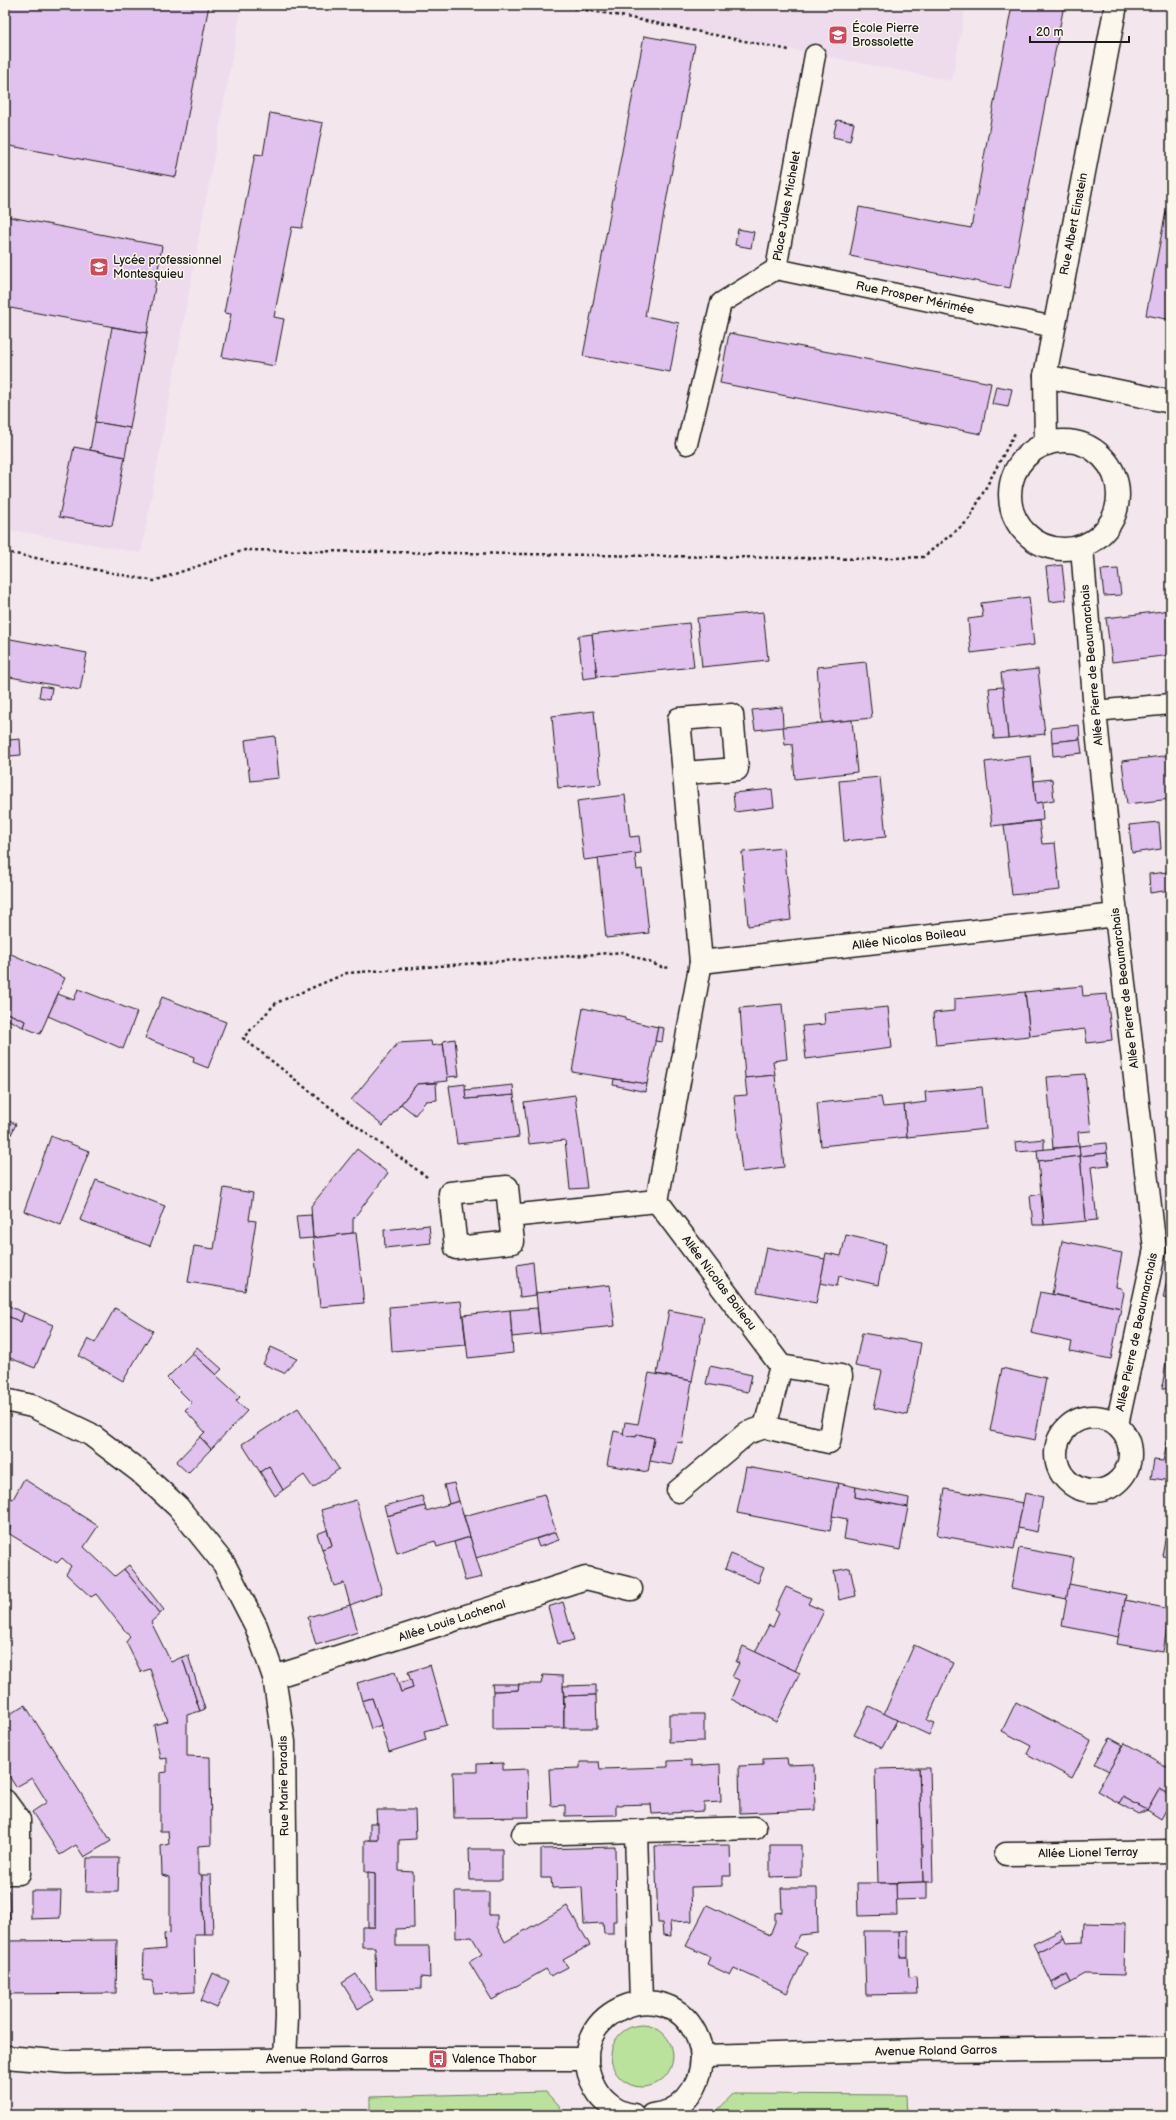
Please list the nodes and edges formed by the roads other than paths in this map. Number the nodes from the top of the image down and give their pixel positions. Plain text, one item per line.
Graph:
1 (1116, 5) edge
2 (815, 55) road end
3 (776, 269) junction
4 (1054, 327) junction
5 (1045, 376) junction
6 (1171, 402) edge
7 (687, 444) dead end
8 (1046, 444) junction
9 (1082, 546) junction
10 (1171, 704) edge
11 (1095, 711) junction
12 (684, 773) dead end
13 (1116, 915) junction
14 (701, 962) junction
15 (657, 1201) junction
16 (510, 1216) junction
17 (781, 1366) junction
18 (5, 1400) edge
19 (1117, 1425) dead end
20 (765, 1427) junction
21 (678, 1491) dead end
22 (631, 1589) dead end
23 (274, 1677) junction
24 (5, 1801) edge
25 (755, 1828) dead end
26 (636, 1832) junction
27 (523, 1834) dead end
28 (1171, 1851) edge
29 (1006, 1854) dead end
30 (5, 1873) edge
31 (641, 2002) junction
32 (1171, 2048) edge
33 (702, 2056) junction
34 (5, 2057) edge
35 (285, 2059) junction
36 (587, 2059) junction
37 (67, 2062) junction
38 (5, 2069) edge
39 (633, 2115) edge
40 (652, 2115) edge

1 - 4 street, Rue Albert Einstein
2 - 3 lane, Place Jules Michelet
3 - 4 lane, Rue Prosper Mérimée
3 - 7 lane, Place Jules Michelet
4 - 5 street, Rue Albert Einstein
5 - 6 street
5 - 8 street, Rue Albert Einstein
8 - 9 street
8 - 9 street
9 - 11 street, Allée Pierre de Beaumarchais
10 - 11 lane
11 - 13 street, Allée Pierre de Beaumarchais
12 - 14 street
13 - 14 street, Allée Nicolas Boileau
13 - 19 street, Allée Pierre de Beaumarchais
14 - 15 street
15 - 16 street
15 - 17 street, Allée Nicolas Boileau
16 - 16 street
17 - 20 street
17 - 20 street
18 - 23 street, Rue Marie Paradis
20 - 21 street
22 - 23 street, Allée Louis Lachenal
23 - 35 street, Rue Marie Paradis
24 - 30 street
25 - 26 street
26 - 27 street
26 - 31 street
28 - 29 street, Allée Lionel Terray
31 - 33 street
31 - 36 street
32 - 33 street, Avenue Roland Garros
33 - 40 street
34 - 37 street, Avenue Roland Garros
35 - 36 street, Avenue Roland Garros
35 - 37 street, Avenue Roland Garros
36 - 39 street
37 - 38 street, Avenue Roland Garros

